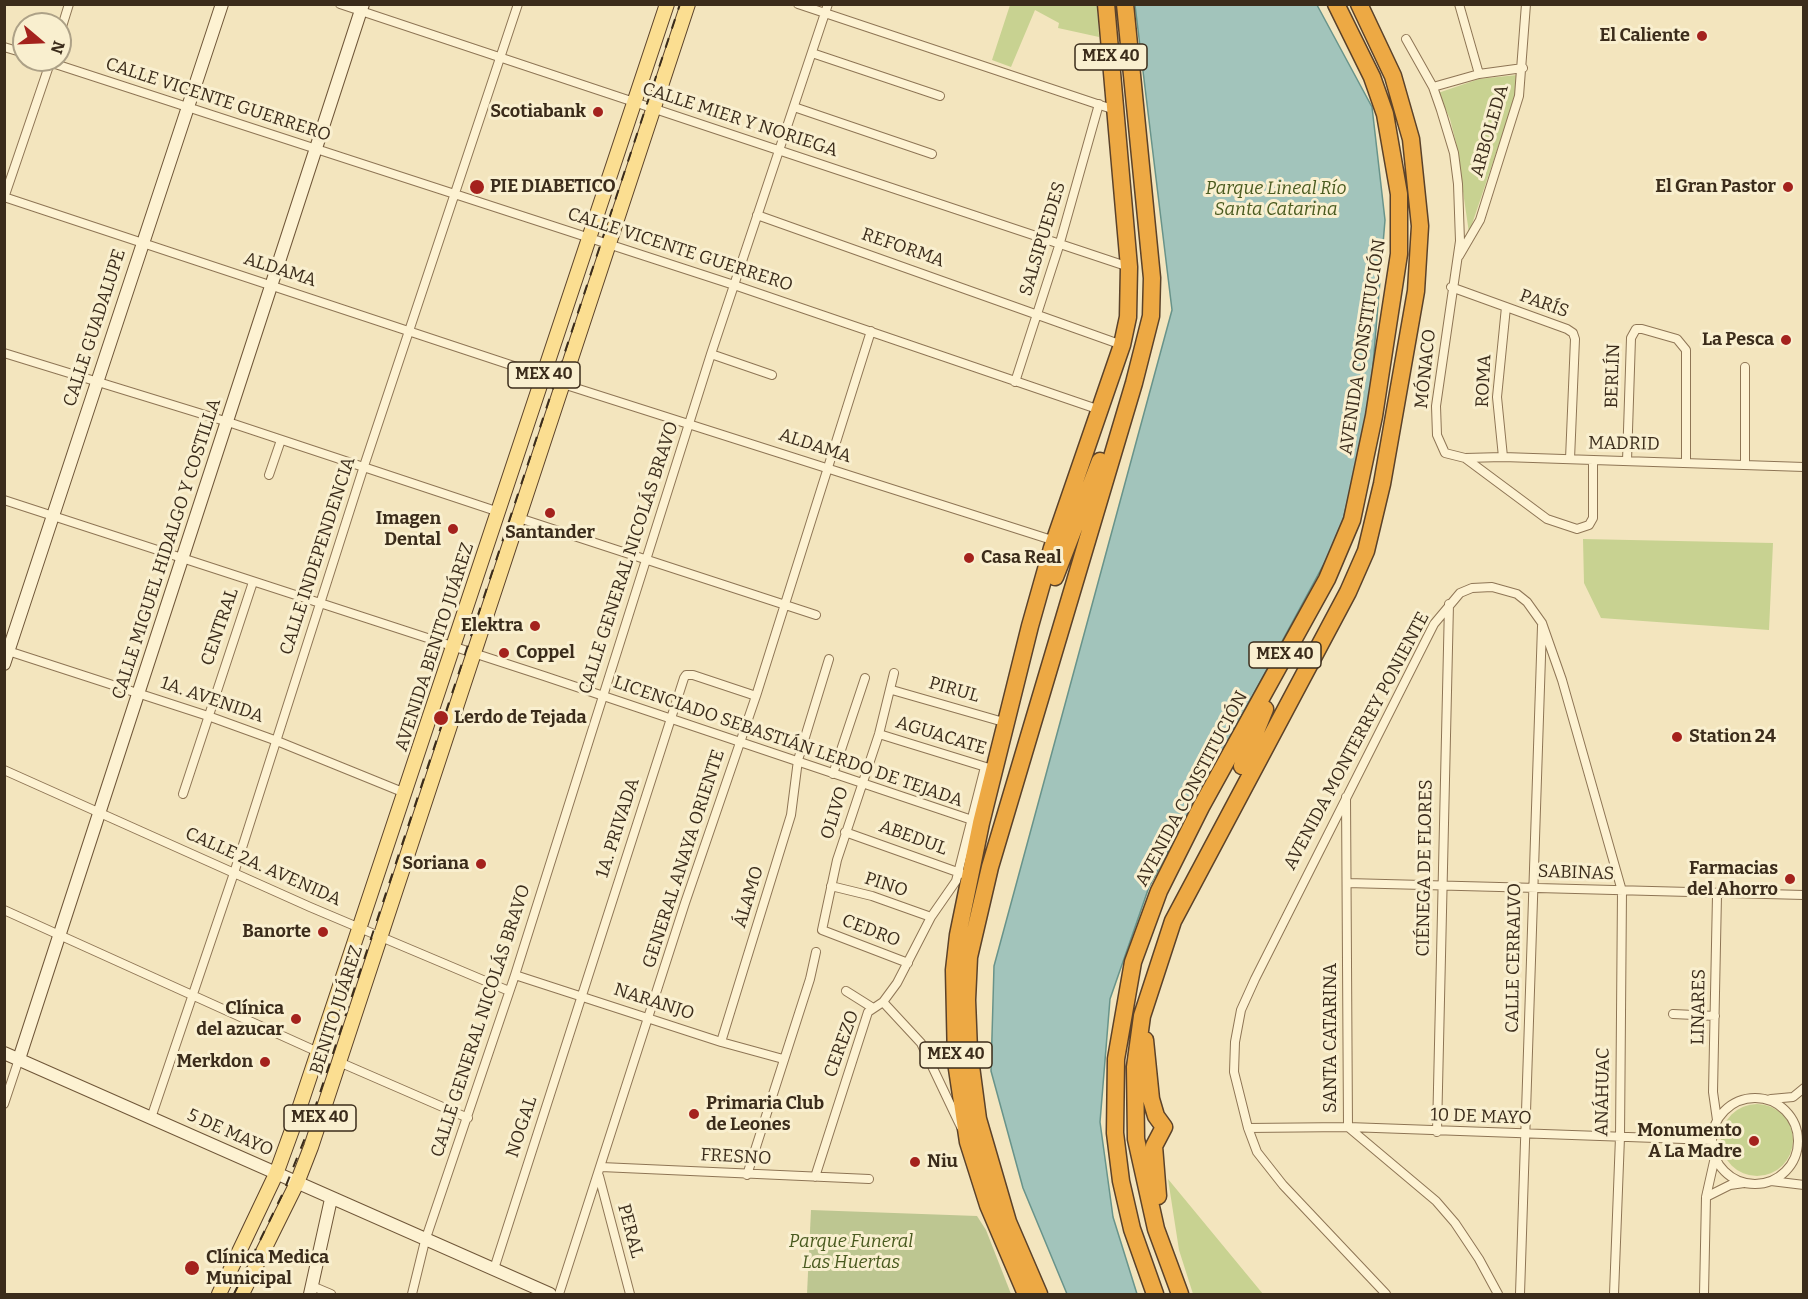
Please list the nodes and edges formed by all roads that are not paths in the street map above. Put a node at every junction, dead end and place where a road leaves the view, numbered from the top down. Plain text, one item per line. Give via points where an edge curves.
1 (222, 4) edge
2 (340, 4) edge
3 (518, 4) edge
4 (667, 4) edge
5 (688, 4) edge
6 (798, 4) edge
7 (1106, 4) edge
8 (1125, 4) edge
9 (1336, 4) edge
10 (1359, 4) edge
11 (1458, 4) edge
12 (1526, 4) edge
13 (362, 8) edge
14 (827, 9) edge
15 (1406, 39) dead end
16 (812, 53) junction
17 (499, 58) junction
18 (1523, 68) junction
19 (72, 69) edge
20 (45, 72) edge
21 (1479, 74) junction
22 (1433, 87) junction
23 (940, 96) dead end
24 (634, 102) junction
25 (186, 106) junction
26 (794, 107) junction
27 (1107, 107) junction
28 (653, 108) junction
29 (316, 149) junction
30 (780, 150) junction
31 (932, 154) dead end
32 (455, 193) junction
33 (5, 197) edge
34 (757, 215) junction
35 (589, 238) junction
36 (142, 244) junction
37 (609, 245) junction
38 (1059, 246) junction
39 (1458, 259) junction
40 (1129, 267) junction
41 (272, 284) junction
42 (734, 285) junction
43 (1451, 287) junction
44 (1506, 307) junction
45 (1038, 313) junction
46 (410, 330) junction
47 (871, 331) junction
48 (1122, 345) junction
49 (4, 353) edge
50 (711, 354) junction
51 (1745, 367) dead end
52 (772, 375) dead end
53 (544, 376) junction
54 (1016, 382) junction
55 (97, 383) junction
56 (1134, 383) junction
57 (563, 384) junction
58 (1100, 411) junction
59 (228, 422) junction
60 (689, 423) junction
61 (281, 440) junction
62 (1444, 453) joint
63 (1503, 457) junction
64 (1466, 458) junction
65 (1570, 459) junction
66 (1593, 460) junction
67 (1627, 461) junction
68 (1686, 462) junction
69 (1745, 465) junction
70 (364, 466) junction
71 (1803, 467) edge
72 (827, 468) junction
73 (269, 475) dead end
74 (4, 500) edge
75 (499, 512) junction
76 (52, 515) junction
77 (519, 518) junction
78 (1055, 541) junction
79 (183, 558) junction
80 (647, 559) junction
81 (253, 582) junction
82 (319, 603) junction
83 (1449, 604) junction
84 (784, 605) junction
85 (816, 615) dead end
86 (1542, 623) junction
87 (453, 648) junction
88 (7, 651) edge
89 (474, 654) junction
90 (829, 659) dead end
91 (1556, 662) junction
92 (4, 664) edge
93 (1539, 666) junction
94 (1278, 669) junction
95 (894, 673) dead end
96 (864, 678) dead end
97 (892, 690) junction
98 (139, 692) junction
99 (756, 696) junction
100 (602, 697) junction
101 (1011, 702) junction
102 (208, 716) junction
103 (671, 719) junction
104 (1007, 723) junction
105 (879, 734) junction
106 (278, 741) junction
107 (740, 742) junction
108 (798, 760) junction
109 (990, 768) junction
110 (4, 770) edge
111 (833, 774) junction
112 (861, 783) junction
113 (405, 793) junction
114 (183, 794) dead end
115 (1346, 794) junction
116 (100, 812) junction
117 (976, 822) junction
118 (1220, 828) junction
119 (845, 832) junction
120 (234, 873) junction
121 (964, 874) junction
122 (1347, 883) junction
123 (831, 886) junction
124 (1441, 886) junction
125 (1532, 888) junction
126 (1622, 891) junction
127 (1717, 894) junction
128 (1803, 896) edge
129 (4, 910) edge
130 (931, 917) junction
131 (359, 927) junction
132 (822, 930) joint
133 (60, 934) junction
134 (381, 935) junction
135 (816, 952) dead end
136 (908, 963) junction
137 (515, 975) junction
138 (509, 991) junction
139 (846, 991) dead end
140 (581, 996) junction
141 (192, 997) junction
142 (883, 1002) junction
143 (873, 1008) junction
144 (1673, 1014) dead end
145 (1142, 1016) junction
146 (1715, 1016) junction
147 (650, 1018) junction
148 (721, 1042) junction
149 (318, 1052) junction
150 (4, 1053) edge
151 (19, 1059) junction
152 (783, 1059) junction
153 (339, 1062) junction
154 (1803, 1088) edge
155 (1768, 1100) junction
156 (4, 1104) edge
157 (151, 1118) junction
158 (468, 1118) junction
159 (1718, 1120) junction
160 (1348, 1127) junction
161 (1248, 1128) junction
162 (1437, 1132) junction
163 (1527, 1135) junction
164 (1620, 1137) junction
165 (1712, 1140) junction
166 (968, 1142) junction
167 (1715, 1157) junction
168 (600, 1172) junction
169 (276, 1174) junction
170 (747, 1175) junction
171 (816, 1177) junction
172 (869, 1179) dead end
173 (1771, 1181) junction
174 (297, 1183) junction
175 (1744, 1183) junction
176 (1803, 1185) edge
177 (1707, 1197) junction
178 (331, 1199) junction
179 (425, 1240) junction
180 (1163, 1251) junction
181 (494, 1269) junction
182 (230, 1272) junction
183 (249, 1281) junction
184 (311, 1290) edge
185 (219, 1294) edge
186 (242, 1294) edge
187 (331, 1294) edge
188 (412, 1294) edge
189 (550, 1294) edge
190 (560, 1294) edge
191 (630, 1294) edge
192 (1026, 1294) edge
193 (1039, 1294) edge
194 (1155, 1294) edge
195 (1180, 1294) edge
196 (1386, 1294) edge
197 (1498, 1294) edge
198 (1520, 1294) edge
199 (1614, 1294) edge
200 (1704, 1294) edge

1 - 25 street, CALLE GUADALUPE
2 - 13 street, CALLE MIER Y NORIEGA
3 - 17 street, CALLE INDEPENDENCIA
4 - 24 main road, AVENIDA BENITO JUÁREZ / MEX 40
5 - 28 main road, MEX 40
6 - 14 street
7 - 27 highway, MEX 40
8 - 56 highway, MEX 40 via 1152,278 1151,316
9 - 94 highway, AVENIDA CONSTITUCIÓN / MEX 40 via 1385,114 1399,194 1399,254 1374,416 1352,520 1327,579
10 - 118 highway, MEX 40 via 1393,76 1411,139 1420,226 1414,303 1380,496 1366,551 1348,592
11 - 21 street
12 - 18 street, ARBOLEDA
13 - 17 street, CALLE MIER Y NORIEGA
13 - 29 street, CALLE MIGUEL HIDALGO Y COSTILLA
14 - 16 street, CALLE GENERAL NICOLÁS BRAVO
14 - 27 street
15 - 22 street
16 - 23 street
16 - 26 street, CALLE GENERAL NICOLÁS BRAVO
17 - 24 street, CALLE MIER Y NORIEGA
17 - 32 street, CALLE INDEPENDENCIA
18 - 21 street
18 - 39 street, ARBOLEDA via 1519,96 1483,211
19 - 25 street, CALLE VICENTE GUERRERO
20 - 33 street
21 - 22 street
22 - 39 street via 1456,169
24 - 28 street, CALLE MIER Y NORIEGA
24 - 35 main road, AVENIDA BENITO JUÁREZ / MEX 40
25 - 29 street, CALLE VICENTE GUERRERO
25 - 36 street, CALLE GUADALUPE
26 - 30 street, CALLE GENERAL NICOLÁS BRAVO
26 - 31 street
27 - 38 street, SALSIPUEDES
27 - 40 highway, MEX 40
28 - 30 street, CALLE MIER Y NORIEGA
28 - 37 main road, MEX 40
29 - 32 street, CALLE VICENTE GUERRERO
29 - 41 street, CALLE MIGUEL HIDALGO Y COSTILLA
30 - 34 street, CALLE GENERAL NICOLÁS BRAVO
30 - 38 street, CALLE MIER Y NORIEGA
32 - 35 street, CALLE VICENTE GUERRERO
32 - 46 street, CALLE INDEPENDENCIA
33 - 36 street, ALDAMA
34 - 42 street, CALLE GENERAL NICOLÁS BRAVO
34 - 45 street, REFORMA
35 - 37 street, CALLE VICENTE GUERRERO
35 - 53 main road, AVENIDA BENITO JUÁREZ / MEX 40
36 - 41 street, ALDAMA
36 - 55 street, CALLE GUADALUPE
37 - 42 street, CALLE VICENTE GUERRERO
37 - 57 main road, MEX 40
38 - 40 street, CALLE MIER Y NORIEGA
38 - 45 street, SALSIPUEDES
39 - 43 street, MÓNACO
40 - 48 highway, MEX 40 via 1130,302
41 - 46 street, ALDAMA
41 - 59 street, CALLE MIGUEL HIDALGO Y COSTILLA
42 - 47 street, CALLE VICENTE GUERRERO
42 - 50 street, CALLE GENERAL NICOLÁS BRAVO
43 - 44 street, PARÍS
43 - 62 street, MÓNACO via 1436,406 1437,435
44 - 63 street, ROMA via 1497,397
44 - 65 street, PARÍS via 1573,333
45 - 48 street, REFORMA
45 - 54 street, SALSIPUEDES
46 - 53 street, ALDAMA
46 - 70 street, CALLE INDEPENDENCIA
47 - 54 street, CALLE VICENTE GUERRERO
47 - 72 street, GENERAL ANAYA ORIENTE
48 - 58 highway, MEX 40
49 - 55 street
50 - 52 street
50 - 60 street, CALLE GENERAL NICOLÁS BRAVO
51 - 69 street
53 - 75 main road, AVENIDA BENITO JUÁREZ / MEX 40
54 - 58 street, CALLE VICENTE GUERRERO
55 - 59 street
55 - 76 street, CALLE GUADALUPE
56 - 101 highway via 1069,537
56 - 193 highway, MEX 40 via 1031,722 969,957 969,1051 978,1119 1008,1222
57 - 60 street, ALDAMA
57 - 77 main road, MEX 40
58 - 78 highway, MEX 40
59 - 61 street
59 - 79 street, CALLE MIGUEL HIDALGO Y COSTILLA
60 - 72 street, ALDAMA
60 - 80 street, CALLE GENERAL NICOLÁS BRAVO
61 - 70 street
61 - 73 street
62 - 64 street, MADRID
63 - 64 street, MADRID
63 - 65 street, MADRID
64 - 66 street via 1547,519 1577,529 1589,525 1593,518
65 - 66 street, MADRID
66 - 67 street, MADRID
67 - 68 street, MADRID
67 - 68 street, BERLÍN via 1630,338 1636,329 1642,329 1683,343 1686,350
68 - 69 street, MADRID
69 - 71 street, MADRID
70 - 75 street
70 - 82 street, CALLE INDEPENDENCIA
72 - 78 street, ALDAMA
72 - 84 street, GENERAL ANAYA ORIENTE
74 - 76 street, LICENCIADO SEBASTIÁN LERDO DE TEJADA
75 - 87 main road, AVENIDA BENITO JUÁREZ / MEX 40
76 - 79 street, LICENCIADO SEBASTIÁN LERDO DE TEJADA
76 - 88 street, CALLE GUADALUPE
77 - 80 street
77 - 89 main road, MEX 40
78 - 101 highway, MEX 40
79 - 81 street, LICENCIADO SEBASTIÁN LERDO DE TEJADA
79 - 98 street, CALLE MIGUEL HIDALGO Y COSTILLA
80 - 84 street
80 - 100 street, CALLE GENERAL NICOLÁS BRAVO
81 - 82 street, LICENCIADO SEBASTIÁN LERDO DE TEJADA
81 - 102 street, CENTRAL
82 - 87 street, LICENCIADO SEBASTIÁN LERDO DE TEJADA
82 - 106 street, CALLE INDEPENDENCIA
83 - 86 street, AVENIDA MONTERREY PONIENTE via 1472,588 1505,589 1527,602
83 - 115 street, AVENIDA MONTERREY PONIENTE via 1400,686
83 - 124 street, CIÉNEGA DE FLORES
84 - 85 street
84 - 99 street, GENERAL ANAYA ORIENTE
86 - 91 street, AVENIDA MONTERREY PONIENTE
86 - 93 street, CALLE CERRALVO
87 - 89 street, LICENCIADO SEBASTIÁN LERDO DE TEJADA
87 - 113 main road, AVENIDA BENITO JUÁREZ / MEX 40
88 - 92 street, CALLE GUADALUPE
88 - 98 street, 1A. AVENIDA
89 - 100 street, LICENCIADO SEBASTIÁN LERDO DE TEJADA
89 - 134 main road, MEX 40
90 - 108 street, ÁLAMO
91 - 93 street via 1547,659
91 - 126 street, AVENIDA MONTERREY PONIENTE
93 - 125 street, CALLE CERRALVO
94 - 118 highway via 1254,740 1223,810
94 - 194 highway, AVENIDA CONSTITUCIÓN / MEX 40 via 1159,891 1133,962 1122,1010 1114,1084 1117,1157 1131,1229
95 - 97 street, OLIVO
96 - 111 street
97 - 104 street, PIRUL
97 - 105 street, OLIVO
98 - 102 street, 1A. AVENIDA
98 - 116 street, CALLE MIGUEL HIDALGO Y COSTILLA
99 - 103 street, 1A. PRIVADA via 689,674 684,678
99 - 107 street, GENERAL ANAYA ORIENTE
100 - 103 street, LICENCIADO SEBASTIÁN LERDO DE TEJADA
100 - 137 street, CALLE GENERAL NICOLÁS BRAVO
101 - 104 highway, MEX 40
102 - 106 street, 1A. AVENIDA
102 - 114 street, CENTRAL
103 - 107 street, LICENCIADO SEBASTIÁN LERDO DE TEJADA
103 - 140 street, 1A. PRIVADA
104 - 109 highway, MEX 40
105 - 109 street, AGUACATE
105 - 112 street, OLIVO
106 - 113 street, 1A. AVENIDA
106 - 120 street, CALLE INDEPENDENCIA
107 - 108 street, LICENCIADO SEBASTIÁN LERDO DE TEJADA
107 - 147 street, GENERAL ANAYA ORIENTE
108 - 111 street, LICENCIADO SEBASTIÁN LERDO DE TEJADA
108 - 148 street, ÁLAMO via 791,815
109 - 117 highway, MEX 40
110 - 116 street, CALLE 2A. AVENIDA
111 - 112 street, LICENCIADO SEBASTIÁN LERDO DE TEJADA
112 - 117 street, LICENCIADO SEBASTIÁN LERDO DE TEJADA
112 - 119 street, OLIVO
113 - 131 main road, AVENIDA BENITO JUÁREZ / MEX 40
115 - 122 street, SANTA CATARINA
115 - 161 street, AVENIDA MONTERREY PONIENTE via 1241,1010 1234,1042 1234,1071
116 - 120 street, CALLE 2A. AVENIDA
116 - 133 street, CALLE MIGUEL HIDALGO Y COSTILLA
117 - 121 highway, MEX 40
118 - 145 highway, MEX 40 via 1173,921
119 - 121 street, ABEDUL
119 - 123 street, OLIVO
120 - 131 street, CALLE 2A. AVENIDA
120 - 141 street, CALLE INDEPENDENCIA
121 - 130 street, CEREZO
121 - 166 highway, MEX 40 via 953,988 956,1062
122 - 124 street, SABINAS
122 - 160 street, SANTA CATARINA
123 - 130 street, PINO
123 - 132 street, OLIVO
124 - 125 street, SABINAS
124 - 162 street, CIÉNEGA DE FLORES
125 - 126 street, SABINAS
125 - 163 street, CALLE CERRALVO
126 - 127 street, SABINAS
126 - 164 street, ANÁHUAC
127 - 128 street, SABINAS
127 - 146 street, LINARES
129 - 133 street
130 - 136 street, CEREZO
131 - 134 street, CALLE 2A. AVENIDA
131 - 149 main road, AVENIDA BENITO JUÁREZ / MEX 40
132 - 136 street, CEDRO
133 - 141 street
133 - 151 street, CALLE MIGUEL HIDALGO Y COSTILLA
134 - 138 street, CALLE 2A. AVENIDA
134 - 153 main road, BENITO JUÁREZ / MEX 40
135 - 152 street
136 - 142 street, CEREZO
137 - 138 street, CALLE GENERAL NICOLÁS BRAVO
137 - 140 street, NARANJO
138 - 158 street, CALLE GENERAL NICOLÁS BRAVO
139 - 143 street
140 - 147 street, NARANJO
140 - 181 street, NOGAL
141 - 149 street
141 - 157 street, CALLE INDEPENDENCIA
142 - 143 street, CEREZO
142 - 166 street via 921,1043
143 - 171 street, CEREZO via 864,1019
144 - 146 street
145 - 180 highway, MEX 40 via 1135,1067 1136,1139
145 - 180 highway via 1151,1099 1164,1127 1154,1146 1153,1158 1162,1213
146 - 159 street, LINARES via 1713,1092
147 - 148 street, NARANJO
147 - 168 street, GENERAL ANAYA ORIENTE
148 - 152 street, NARANJO
149 - 169 main road, AVENIDA BENITO JUÁREZ / MEX 40
150 - 151 street, 5 DE MAYO
151 - 156 street, CALLE MIGUEL HIDALGO Y COSTILLA
151 - 157 street, 5 DE MAYO
152 - 170 street
153 - 158 street
153 - 174 main road, BENITO JUÁREZ / MEX 40
154 - 155 street via 1792,1097
155 - 159 street via 1739,1101
155 - 173 street via 1789,1114 1798,1139 1791,1164
157 - 169 street, 5 DE MAYO
158 - 179 street, CALLE GENERAL NICOLÁS BRAVO
159 - 165 street
160 - 161 street, 10 DE MAYO
160 - 162 street, 10 DE MAYO
160 - 197 street, SANTA CATARINA via 1436,1201 1479,1258
161 - 196 street, AVENIDA MONTERREY PONIENTE via 1257,1152 1283,1185
162 - 163 street, 10 DE MAYO
163 - 164 street, 10 DE MAYO
163 - 198 street, CALLE CERRALVO
164 - 165 street, 10 DE MAYO
164 - 199 street, ANÁHUAC
165 - 167 street
166 - 192 highway, MEX 40 via 988,1205
167 - 175 street via 1732,1178
167 - 177 street
168 - 170 street, FRESNO
168 - 190 street, GENERAL ANAYA ORIENTE
168 - 191 street, PERAL
169 - 174 street, 5 DE MAYO
169 - 182 main road, AVENIDA BENITO JUÁREZ / MEX 40
170 - 171 street, FRESNO
171 - 172 street, FRESNO
173 - 175 street
173 - 176 street
174 - 178 street, 5 DE MAYO
174 - 183 main road, BENITO JUÁREZ / MEX 40
175 - 177 street via 1730,1185
177 - 200 street
178 - 179 street, 5 DE MAYO
178 - 184 street
179 - 181 street, 5 DE MAYO
179 - 188 street, CALLE GENERAL NICOLÁS BRAVO
180 - 195 highway, MEX 40
181 - 189 street, 5 DE MAYO
182 - 183 main road
182 - 185 main road, AVENIDA BENITO JUÁREZ / MEX 40
183 - 186 main road, BENITO JUÁREZ / MEX 40
184 - 187 street

